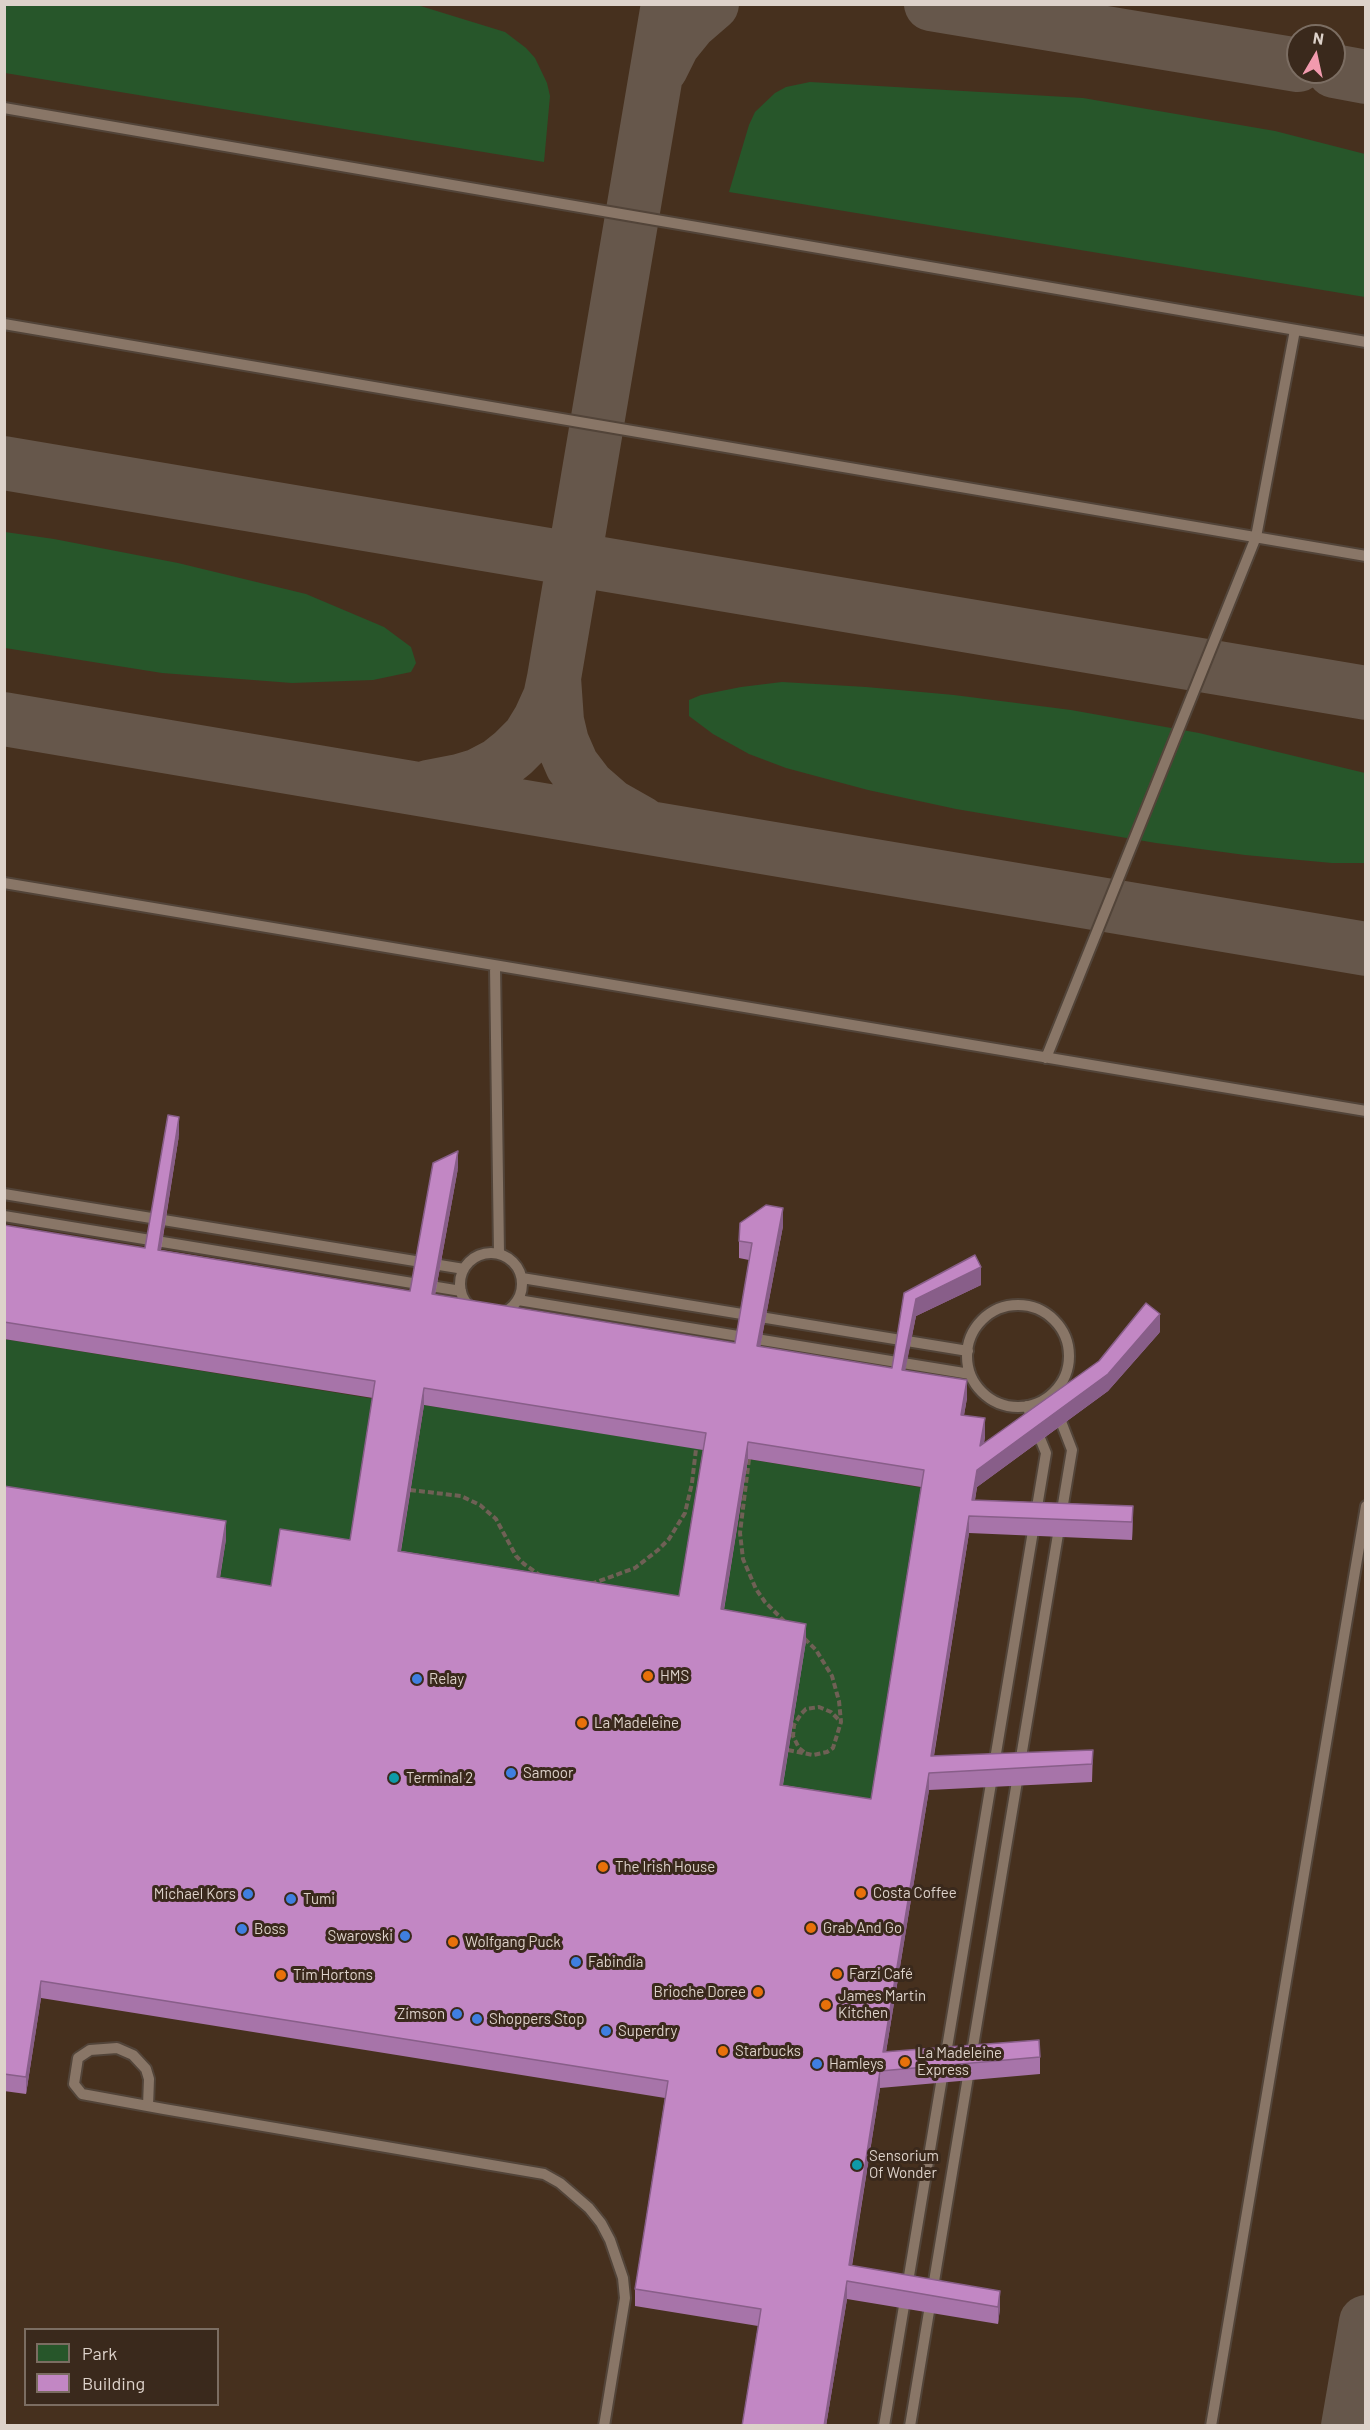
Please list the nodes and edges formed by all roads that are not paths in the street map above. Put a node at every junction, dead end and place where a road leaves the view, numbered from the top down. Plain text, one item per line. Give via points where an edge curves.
1 (4, 108) edge
2 (4, 324) edge
3 (1295, 330) junction
4 (1365, 342) edge
5 (1256, 537) junction
6 (1365, 556) edge
7 (4, 884) edge
8 (495, 966) junction
9 (1046, 1058) junction
10 (1365, 1112) edge
11 (4, 1194) edge
12 (4, 1216) edge
13 (499, 1254) junction
14 (464, 1269) junction
15 (522, 1278) junction
16 (461, 1291) junction
17 (518, 1300) junction
18 (968, 1351) junction
19 (970, 1374) junction
20 (1051, 1397) junction
21 (1027, 1406) junction
22 (1365, 1506) edge
23 (148, 2106) junction
24 (604, 2426) edge
25 (884, 2426) edge
26 (910, 2426) edge
27 (1211, 2426) edge

1 - 3 lane
2 - 5 lane
3 - 4 lane
3 - 5 lane
5 - 6 lane
5 - 9 lane
7 - 8 lane
8 - 9 lane
8 - 13 lane
9 - 10 lane
11 - 14 lane
12 - 16 lane
13 - 14 lane via 475,1258
13 - 15 lane via 513,1262
14 - 16 lane
15 - 17 lane
15 - 18 lane
16 - 17 lane via 467,1304 485,1315 506,1312
17 - 19 lane
18 - 19 lane
18 - 20 lane via 972,1333 990,1314 1014,1306 1038,1310 1057,1323 1068,1343 1064,1378
19 - 21 lane via 991,1400
20 - 21 lane
20 - 26 lane via 1072,1450
21 - 25 lane via 1046,1453
22 - 27 lane
23 - 23 lane via 82,2094 74,2084 78,2058 90,2050 117,2048 133,2055 146,2069 149,2079
23 - 24 lane via 544,2174 560,2183 601,2223 623,2278 625,2298

